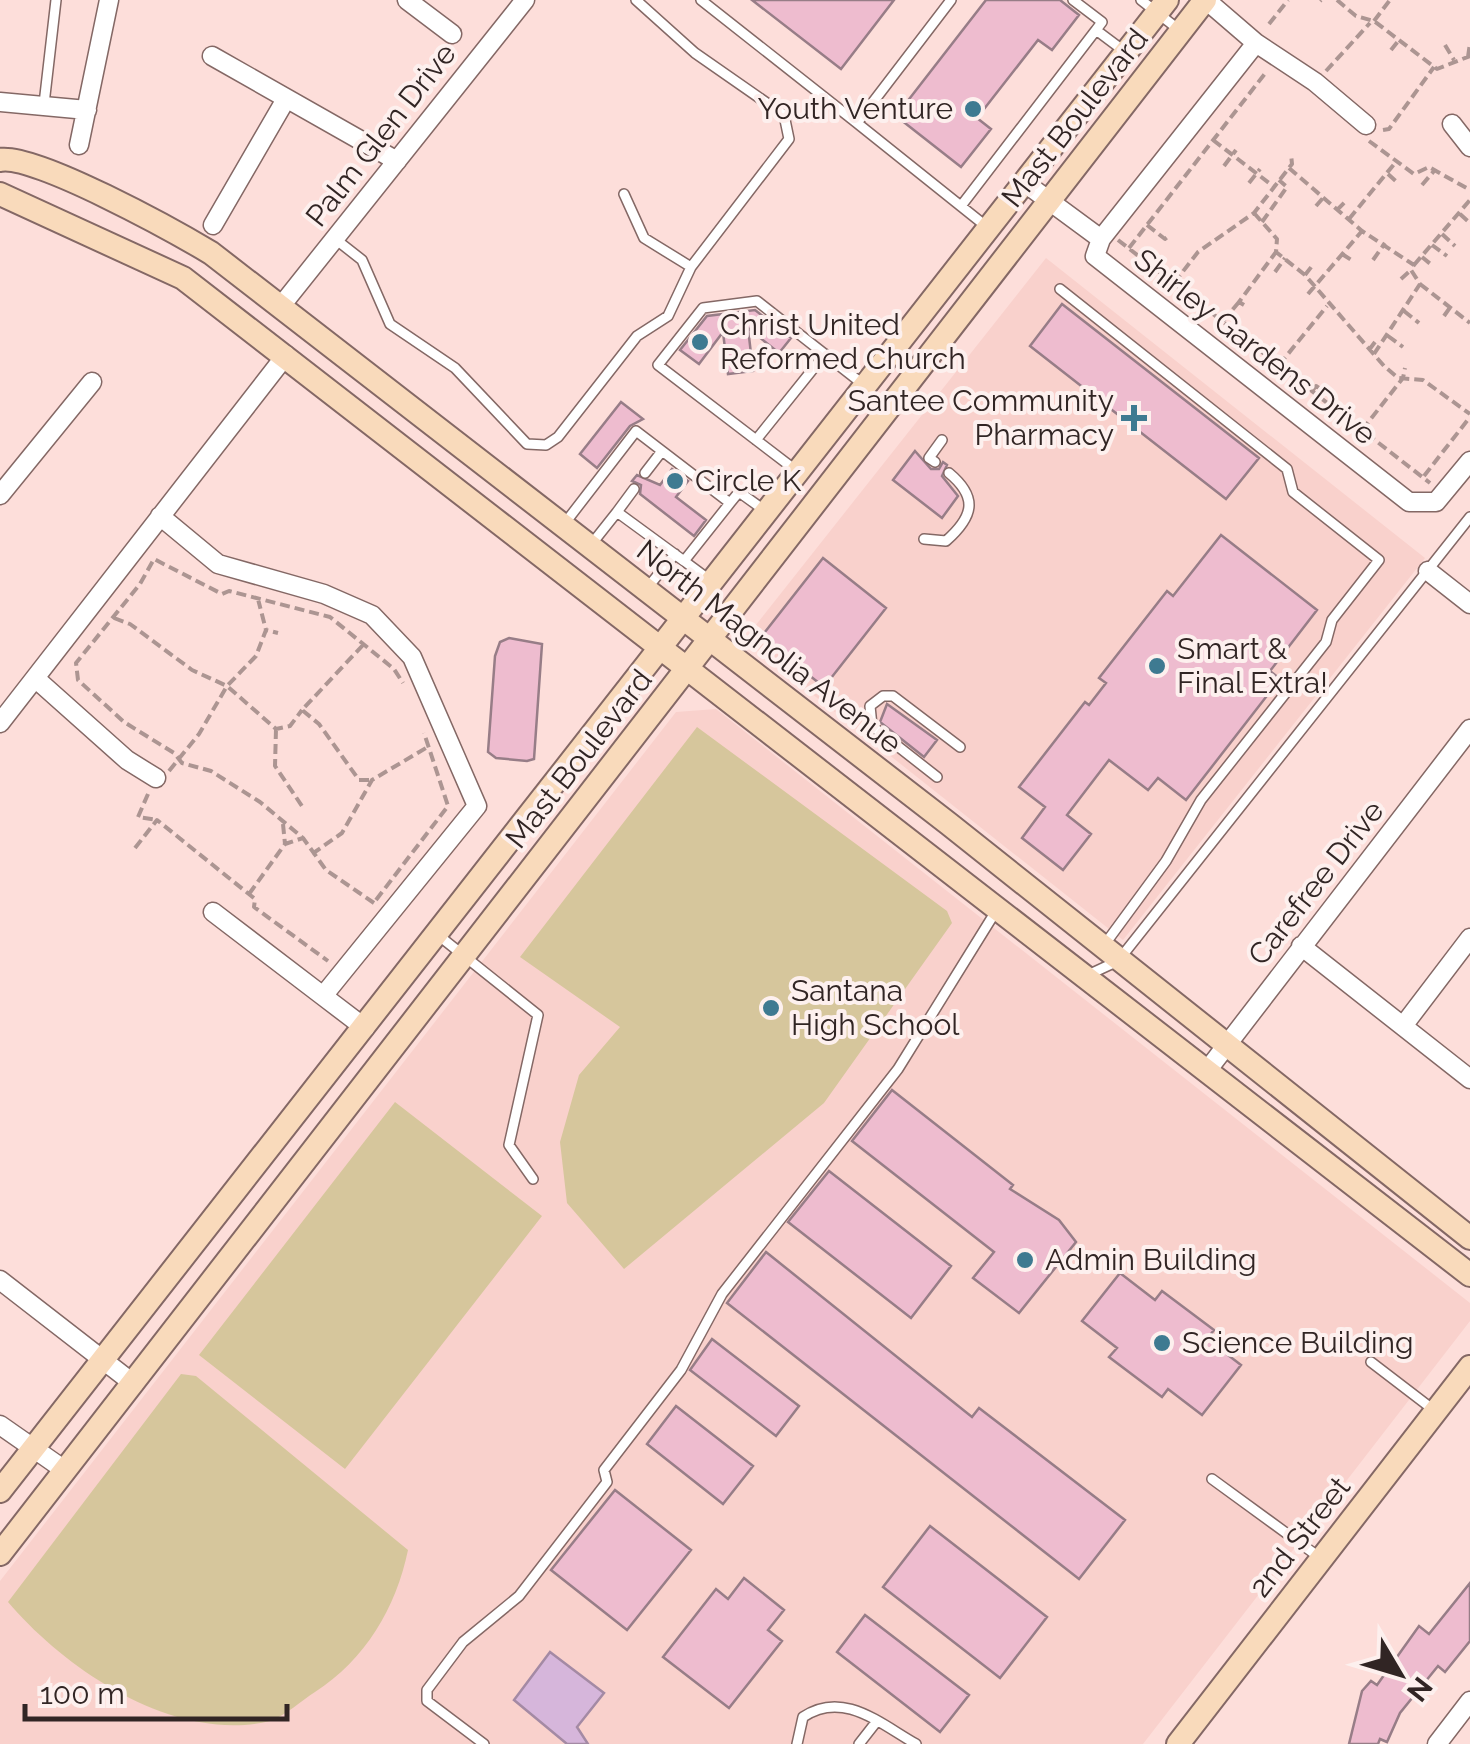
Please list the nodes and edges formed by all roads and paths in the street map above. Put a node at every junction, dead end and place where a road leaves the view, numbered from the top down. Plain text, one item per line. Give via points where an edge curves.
1 (56, 0) edge
2 (109, 0) edge
3 (407, 0) edge
4 (525, 0) edge
5 (636, 0) edge
6 (701, 0) edge
7 (951, 0) edge
8 (1073, 0) edge
9 (1205, 0) edge
10 (1288, 0) edge
11 (1337, 0) edge
12 (1390, 0) edge
13 (1155, 4) edge
14 (1372, 22) junction
15 (1269, 24) dead end
16 (1096, 30) junction
17 (1181, 30) junction
18 (1400, 30) dead end
19 (452, 34) dead end
20 (1397, 38) junction
21 (1256, 43) junction
22 (1470, 43) edge
23 (1445, 45) dead end
24 (1391, 50) dead end
25 (1126, 53) junction
26 (212, 56) dead end
27 (1469, 56) edge
28 (1278, 58) junction
29 (1454, 60) junction
30 (1434, 66) junction
31 (1262, 78) junction
32 (1314, 82) junction
33 (1269, 84) dead end
34 (286, 99) junction
35 (1245, 100) junction
36 (0, 102) edge
37 (44, 104) junction
38 (1252, 105) dead end
39 (87, 110) junction
40 (1237, 110) junction
41 (1244, 115) dead end
42 (856, 123) junction
43 (1452, 124) dead end
44 (1366, 126) dead end
45 (1214, 140) junction
46 (79, 144) dead end
47 (1470, 147) edge
48 (1235, 153) junction
49 (1291, 154) dead end
50 (0, 160) edge
51 (396, 160) junction
52 (1396, 163) junction
53 (1224, 166) dead end
54 (1289, 168) junction
55 (1258, 171) junction
56 (1434, 171) junction
57 (1388, 174) junction
58 (1186, 175) junction
59 (1279, 180) junction
60 (1194, 181) dead end
61 (1249, 182) dead end
62 (1025, 183) junction
63 (1398, 183) dead end
64 (1422, 186) dead end
65 (1274, 187) junction
66 (1470, 190) edge
67 (0, 194) edge
68 (624, 194) dead end
69 (1323, 198) junction
70 (1048, 200) junction
71 (1470, 200) edge
72 (1345, 202) dead end
73 (960, 206) junction
74 (1161, 206) junction
75 (1316, 206) dead end
76 (1337, 210) junction
77 (1168, 213) dead end
78 (1254, 213) junction
79 (1460, 214) junction
80 (1349, 220) junction
81 (1262, 222) junction
82 (1470, 223) edge
83 (213, 225) dead end
84 (1146, 225) junction
85 (990, 228) junction
86 (1362, 231) junction
87 (1442, 234) junction
88 (1170, 236) dead end
89 (334, 238) junction
90 (1108, 238) junction
91 (1385, 243) junction
92 (1432, 245) junction
93 (1404, 246) dead end
94 (1455, 246) dead end
95 (1128, 248) junction
96 (1276, 252) junction
97 (1400, 253) junction
98 (1342, 254) junction
99 (1422, 256) junction
100 (1447, 256) dead end
101 (1284, 258) junction
102 (1373, 260) dead end
103 (1353, 261) dead end
104 (162, 266) junction
105 (1312, 266) dead end
106 (1433, 266) dead end
107 (691, 268) junction
108 (1412, 268) junction
109 (1275, 272) dead end
110 (1260, 274) junction
111 (1305, 275) junction
112 (1266, 278) dead end
113 (1401, 279) dead end
114 (1174, 283) junction
115 (1420, 284) junction
116 (1314, 288) junction
117 (1060, 289) dead end
118 (1308, 294) dead end
119 (281, 306) junction
120 (1327, 306) junction
121 (1451, 306) junction
122 (1404, 311) junction
123 (1444, 316) dead end
124 (1222, 321) junction
125 (1419, 323) dead end
126 (1470, 323) edge
127 (1388, 336) junction
128 (1378, 338) dead end
129 (1295, 346) junction
130 (1403, 347) dead end
131 (1302, 352) dead end
132 (1372, 352) junction
133 (825, 354) junction
134 (286, 355) junction
135 (1278, 364) junction
136 (1406, 368) dead end
137 (1402, 380) junction
138 (92, 382) dead end
139 (866, 386) junction
140 (1407, 388) dead end
141 (1322, 390) dead end
142 (1312, 391) junction
143 (1348, 409) dead end
144 (1344, 415) junction
145 (1470, 415) edge
146 (1362, 430) junction
147 (756, 440) junction
148 (942, 440) dead end
149 (662, 451) junction
150 (1470, 461) edge
151 (935, 462) dead end
152 (645, 473) dead end
153 (799, 473) junction
154 (949, 473) dead end
155 (1423, 477) junction
156 (634, 489) dead end
157 (1438, 489) dead end
158 (0, 495) edge
159 (730, 503) junction
160 (616, 512) junction
161 (768, 512) junction
162 (160, 516) junction
163 (1470, 517) edge
164 (563, 525) junction
165 (924, 539) dead end
166 (590, 546) junction
167 (680, 558) junction
168 (1428, 571) junction
169 (713, 582) junction
170 (646, 590) junction
171 (258, 598) junction
172 (1470, 604) edge
173 (114, 618) junction
174 (684, 620) junction
175 (266, 630) junction
176 (278, 633) dead end
177 (710, 641) junction
178 (362, 645) junction
179 (661, 649) junction
180 (688, 670) junction
181 (35, 678) junction
182 (227, 686) junction
183 (410, 694) dead end
184 (302, 710) junction
185 (422, 720) dead end
186 (0, 723) edge
187 (276, 728) junction
188 (1470, 729) edge
189 (960, 747) dead end
190 (427, 748) junction
191 (177, 758) junction
192 (937, 777) dead end
193 (156, 778) dead end
194 (372, 780) junction
195 (304, 808) dead end
196 (282, 821) junction
197 (303, 838) junction
198 (285, 844) junction
199 (136, 848) dead end
200 (312, 854) junction
201 (249, 894) junction
202 (997, 910) junction
203 (213, 912) dead end
204 (438, 935) junction
205 (1470, 938) edge
206 (1301, 946) junction
207 (462, 954) junction
208 (1110, 954) junction
209 (329, 962) dead end
210 (1082, 976) junction
211 (323, 996) junction
212 (1402, 1026) junction
213 (366, 1028) junction
214 (1226, 1046) junction
215 (1206, 1072) junction
216 (1470, 1079) edge
217 (532, 1179) dead end
218 (1470, 1238) edge
219 (1470, 1275) edge
220 (0, 1280) edge
221 (104, 1362) junction
222 (1371, 1362) dead end
223 (1470, 1367) edge
224 (134, 1384) junction
225 (1436, 1412) junction
226 (0, 1425) edge
227 (32, 1450) junction
228 (66, 1471) junction
229 (1212, 1479) dead end
230 (0, 1490) edge
231 (0, 1554) edge
232 (1321, 1559) junction
233 (1470, 1701) edge
234 (877, 1722) junction
235 (484, 1744) edge
236 (797, 1744) edge
237 (859, 1744) edge
238 (916, 1744) edge
239 (1178, 1744) edge
240 (1437, 1744) edge

1 - 37 lane
2 - 39 street
3 - 19 street
4 - 51 street, Palm Glen Drive
5 - 107 lane via 788,122 784,148
6 - 42 lane
7 - 42 lane
8 - 16 lane via 1102,22
9 - 17 main road, Mast Boulevard
9 - 21 street
10 - 15 path
11 - 14 path
12 - 14 path
13 - 17 lane
13 - 25 main road, Mast Boulevard
14 - 20 path
14 - 32 path
16 - 25 lane
16 - 73 lane
17 - 70 main road, Mast Boulevard
18 - 20 path
20 - 24 path
20 - 30 path
21 - 28 street
21 - 90 street
22 - 27 path
23 - 29 path
25 - 62 main road, Mast Boulevard
26 - 34 street
27 - 29 path
28 - 31 path
28 - 32 street
29 - 30 path
30 - 52 path via 1389,129 1378,127 1367,140
31 - 33 path
31 - 35 path
32 - 44 street
34 - 51 street
34 - 83 street
35 - 38 path
35 - 40 path
36 - 37 street
37 - 39 street
39 - 46 street
40 - 41 path
40 - 45 path
42 - 73 lane
43 - 47 street
45 - 48 path
45 - 58 path
48 - 53 path
48 - 55 path
49 - 54 path
50 - 119 main road, North Magnolia Avenue via 12,158 170,228
51 - 89 street, Palm Glen Drive
52 - 56 path via 1412,177 1428,167
52 - 57 path
54 - 59 path
54 - 69 path
55 - 61 path
55 - 65 path
56 - 64 path
56 - 66 path
57 - 63 path
57 - 80 path
58 - 60 path
58 - 74 path
59 - 65 path
59 - 81 path via 1287,187
62 - 70 street, Shirley Gardens Drive
62 - 85 main road, Mast Boulevard
65 - 78 path
67 - 104 main road
68 - 107 lane via 644,238
69 - 75 path
69 - 76 path
70 - 90 street, Shirley Gardens Drive
70 - 177 main road, Mast Boulevard
71 - 79 path
72 - 76 path
73 - 85 lane
74 - 77 path
74 - 84 path
76 - 80 path
78 - 81 path
78 - 114 path via 1198,252
79 - 82 path
79 - 87 path
80 - 86 path
81 - 96 path via 1277,239
84 - 88 path via 1164,239
84 - 95 path
85 - 139 main road, Mast Boulevard
86 - 91 path
86 - 98 path
87 - 92 path
87 - 94 path
89 - 107 lane via 362,260 390,324 455,368 533,446 558,437 637,336 668,316
89 - 119 street, Palm Glen Drive
90 - 95 path
90 - 150 street, Shirley Gardens Drive via 1095,256 1408,502 1426,504 1445,494
91 - 97 path
91 - 102 path
92 - 99 path
92 - 100 path
93 - 97 path
95 - 114 path
96 - 101 path
96 - 110 path
97 - 108 path
98 - 103 path
98 - 116 path
99 - 106 path
99 - 108 path
101 - 109 path
101 - 111 path
104 - 119 main road via 183,264 265,318
104 - 134 main road
105 - 111 path
108 - 113 path
108 - 115 path
110 - 112 path
110 - 124 path
111 - 116 path
114 - 124 path
115 - 121 path
115 - 122 path
116 - 118 path
116 - 120 path
117 - 208 lane via 1286,469 1293,492 1379,560 1332,620 1326,642 1201,800
119 - 164 main road, North Magnolia Avenue
120 - 129 path
120 - 132 path
121 - 123 path
121 - 126 path
122 - 125 path
122 - 127 path
124 - 135 path
127 - 130 path
127 - 132 path
128 - 132 path
129 - 131 path
129 - 135 path
132 - 137 path
133 - 139 lane
133 - 147 lane
133 - 147 lane via 757,300 703,308 658,364
134 - 162 street
134 - 179 main road
135 - 142 path
136 - 137 path
137 - 140 path
137 - 145 path via 1423,380
137 - 146 path
138 - 158 street
139 - 153 main road, Mast Boulevard
141 - 142 path
142 - 144 path
143 - 144 path
144 - 146 path
145 - 155 path
146 - 155 path
147 - 153 lane
148 - 151 lane via 929,458
149 - 152 lane
149 - 159 lane
149 - 164 lane via 636,431
153 - 161 main road, Mast Boulevard
154 - 165 lane via 971,496 972,507 946,541
155 - 157 path
156 - 160 lane
159 - 161 lane via 740,492
159 - 167 lane
160 - 166 lane
160 - 167 lane
161 - 169 main road, Mast Boulevard
162 - 181 street
162 - 211 street via 218,564 372,615 412,657 477,806
163 - 168 lane
164 - 166 main road, North Magnolia Avenue
166 - 170 main road, North Magnolia Avenue
167 - 169 lane
167 - 170 lane
168 - 172 street
168 - 208 lane
169 - 174 main road, Mast Boulevard
170 - 174 main road, North Magnolia Avenue
171 - 173 path via 222,594 154,559
171 - 175 path
171 - 178 path via 330,617
173 - 182 path
173 - 191 path via 76,663 78,680
174 - 177 main road, North Magnolia Avenue
174 - 179 main road, Mast Boulevard
175 - 176 path
175 - 182 path via 256,656
177 - 180 main road, Mast Boulevard
177 - 208 main road, North Magnolia Avenue
178 - 183 path via 394,669
178 - 184 path
179 - 180 main road
179 - 204 main road, Mast Boulevard
180 - 202 main road
180 - 207 main road, Mast Boulevard
181 - 186 street
181 - 193 street via 126,760
182 - 187 path
182 - 191 path
184 - 187 path via 290,726
184 - 194 path via 359,780
185 - 190 path
187 - 195 path via 275,766
188 - 206 street, Carefree Drive
189 - 192 lane via 893,696 870,706 872,726
190 - 194 path
190 - 200 path via 448,806 374,903
191 - 196 path via 211,771
194 - 200 path via 342,833
196 - 197 path
196 - 198 path
197 - 198 path
197 - 200 path
198 - 201 path
199 - 201 path via 157,820
201 - 209 path via 254,907
202 - 210 main road
202 - 235 lane via 898,1069 716,1302 681,1370 604,1470 607,1482 518,1596 463,1642 426,1690 427,1701
203 - 211 street
204 - 207 lane
204 - 213 main road, Mast Boulevard
205 - 212 street
206 - 212 street
206 - 214 street, Carefree Drive
207 - 217 lane via 538,1015 509,1145
207 - 224 main road, Mast Boulevard
208 - 210 lane
208 - 214 main road, North Magnolia Avenue
210 - 215 main road
211 - 213 street
212 - 216 street
213 - 221 main road, Mast Boulevard
214 - 215 street, Carefree Drive
214 - 218 main road, North Magnolia Avenue
215 - 219 main road
220 - 221 street
221 - 224 street
221 - 227 main road, Mast Boulevard
222 - 225 lane
223 - 225 main road, 2nd Street
224 - 228 main road, Mast Boulevard
225 - 232 main road, 2nd Street
226 - 227 street
227 - 228 street
227 - 230 main road, Mast Boulevard
228 - 231 main road, Mast Boulevard
229 - 232 lane
232 - 239 main road, 2nd Street
233 - 240 street
234 - 236 lane via 845,1706 820,1705 802,1716
234 - 237 lane
234 - 238 lane

